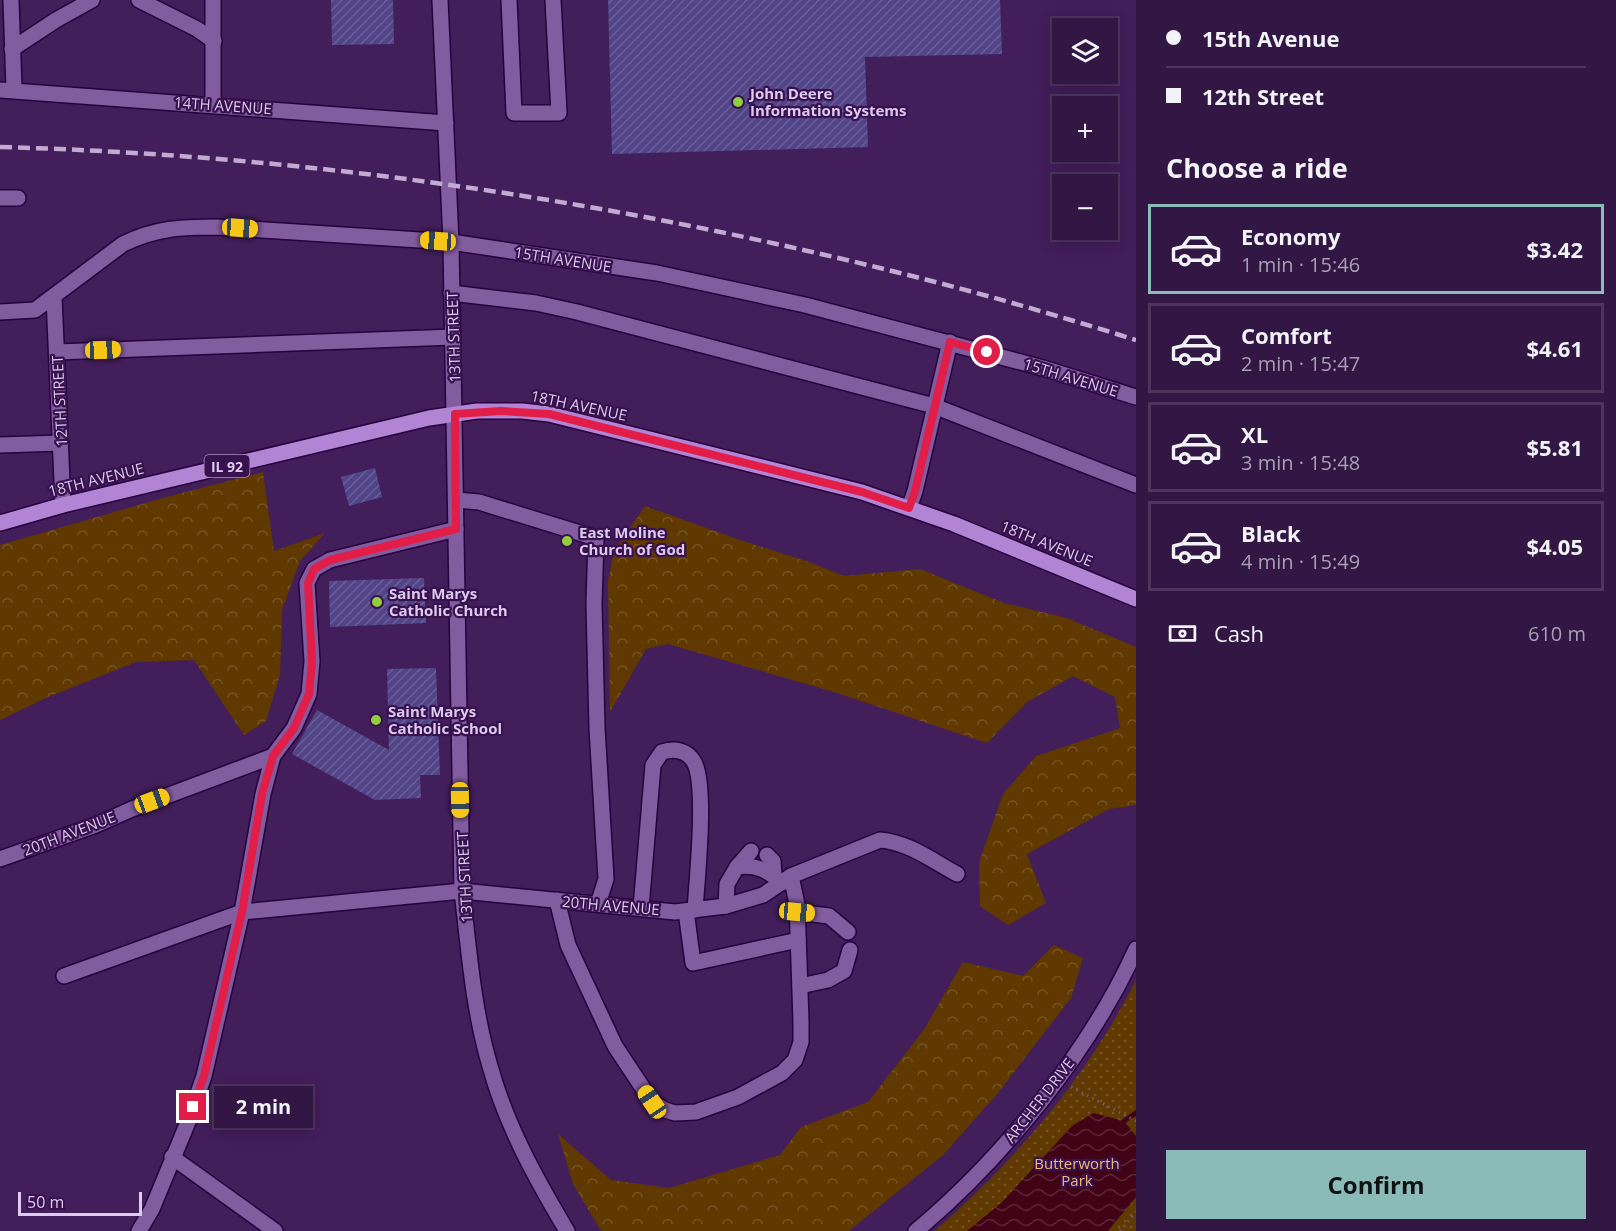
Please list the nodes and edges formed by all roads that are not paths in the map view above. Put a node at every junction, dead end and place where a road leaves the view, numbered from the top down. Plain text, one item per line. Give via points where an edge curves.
1 (11, 0) edge
2 (92, 0) edge
3 (139, 0) edge
4 (213, 0) edge
5 (440, 0) edge
6 (509, 0) edge
7 (553, 0) edge
8 (214, 41) junction
9 (12, 49) junction
10 (7, 90) edge
11 (213, 104) junction
12 (446, 123) junction
13 (0, 198) edge
14 (18, 198) dead end
15 (451, 242) junction
16 (451, 293) junction
17 (54, 297) junction
18 (0, 312) edge
19 (453, 338) junction
20 (950, 342) junction
21 (57, 352) junction
22 (1136, 396) edge
23 (934, 406) junction
24 (455, 414) junction
25 (61, 443) junction
26 (0, 445) edge
27 (1136, 485) edge
28 (456, 500) junction
29 (63, 505) junction
30 (909, 508) junction
31 (0, 523) edge
32 (456, 529) junction
33 (1136, 599) edge
34 (273, 756) junction
35 (751, 851) dead end
36 (767, 855) dead end
37 (0, 858) edge
38 (737, 867) junction
39 (957, 874) dead end
40 (782, 878) junction
41 (462, 891) junction
42 (557, 900) junction
43 (598, 904) junction
44 (726, 906) junction
45 (641, 908) junction
46 (691, 910) junction
47 (242, 912) junction
48 (797, 912) junction
49 (848, 932) dead end
50 (798, 940) junction
51 (1136, 949) edge
52 (850, 950) dead end
53 (64, 976) dead end
54 (800, 986) junction
55 (172, 1157) junction
56 (139, 1231) edge
57 (275, 1231) edge
58 (567, 1231) edge
59 (916, 1231) edge

1 - 9 street
2 - 9 street
3 - 8 street
4 - 8 street
5 - 12 street, 13TH STREET
6 - 7 street via 514,113 559,113
8 - 11 street
9 - 10 street
10 - 11 street, 14TH AVENUE
11 - 12 street, 14TH AVENUE
12 - 15 street, 13TH STREET
13 - 14 street
15 - 16 street, 13TH STREET
15 - 17 street, 15TH AVENUE via 178,227 123,244
15 - 20 street, 15TH AVENUE via 744,290
16 - 19 street, 13TH STREET
16 - 23 street via 577,312
17 - 18 street, 15TH AVENUE via 35,310
17 - 21 street, 12TH STREET
19 - 21 street
19 - 24 street, 13TH STREET
20 - 22 street, 15TH AVENUE
20 - 23 street
21 - 25 street, 12TH STREET
23 - 27 street
23 - 30 street
24 - 28 street, 13TH STREET
24 - 29 main road, 18TH AVENUE / IL 92
24 - 30 main road, 18TH AVENUE / IL 92 via 549,414 862,492
25 - 26 street
25 - 29 street, 12TH STREET
28 - 32 street, 13TH STREET
28 - 43 street via 479,502 596,538 597,728 606,879
29 - 31 main road, 18TH AVENUE / IL 92
30 - 33 main road, 18TH AVENUE / IL 92
32 - 34 street via 330,560 314,569 307,596 312,662 309,694 294,728
32 - 41 street, 13TH STREET
34 - 37 street, 20TH AVENUE
34 - 47 street via 262,794
35 - 38 street
36 - 40 street
38 - 40 street via 750,865
38 - 44 street via 727,884
39 - 40 street, 20TH AVENUE via 907,846 880,840
40 - 44 street, 20TH AVENUE via 762,895
40 - 48 street
41 - 42 street, 20TH AVENUE
41 - 47 street, 20TH AVENUE
41 - 58 street, 13TH STREET via 473,990 490,1066 526,1158
42 - 43 street, 20TH AVENUE
42 - 54 street via 568,945 615,1046 652,1102 665,1110 696,1112 718,1105 782,1072 795,1060 801,1042
43 - 45 street, 20TH AVENUE
44 - 46 street, 20TH AVENUE
45 - 46 street, 20TH AVENUE
45 - 46 street via 653,765 662,752 679,750 694,761 701,801
46 - 50 street via 693,963
47 - 53 street, 20TH AVENUE
47 - 55 street via 204,1076
48 - 49 street via 830,916
48 - 50 street
50 - 54 street
51 - 59 street, ARCHER DRIVE via 1103,1011 1036,1107 978,1173
52 - 54 street via 844,970 828,980
55 - 56 street
55 - 57 street

